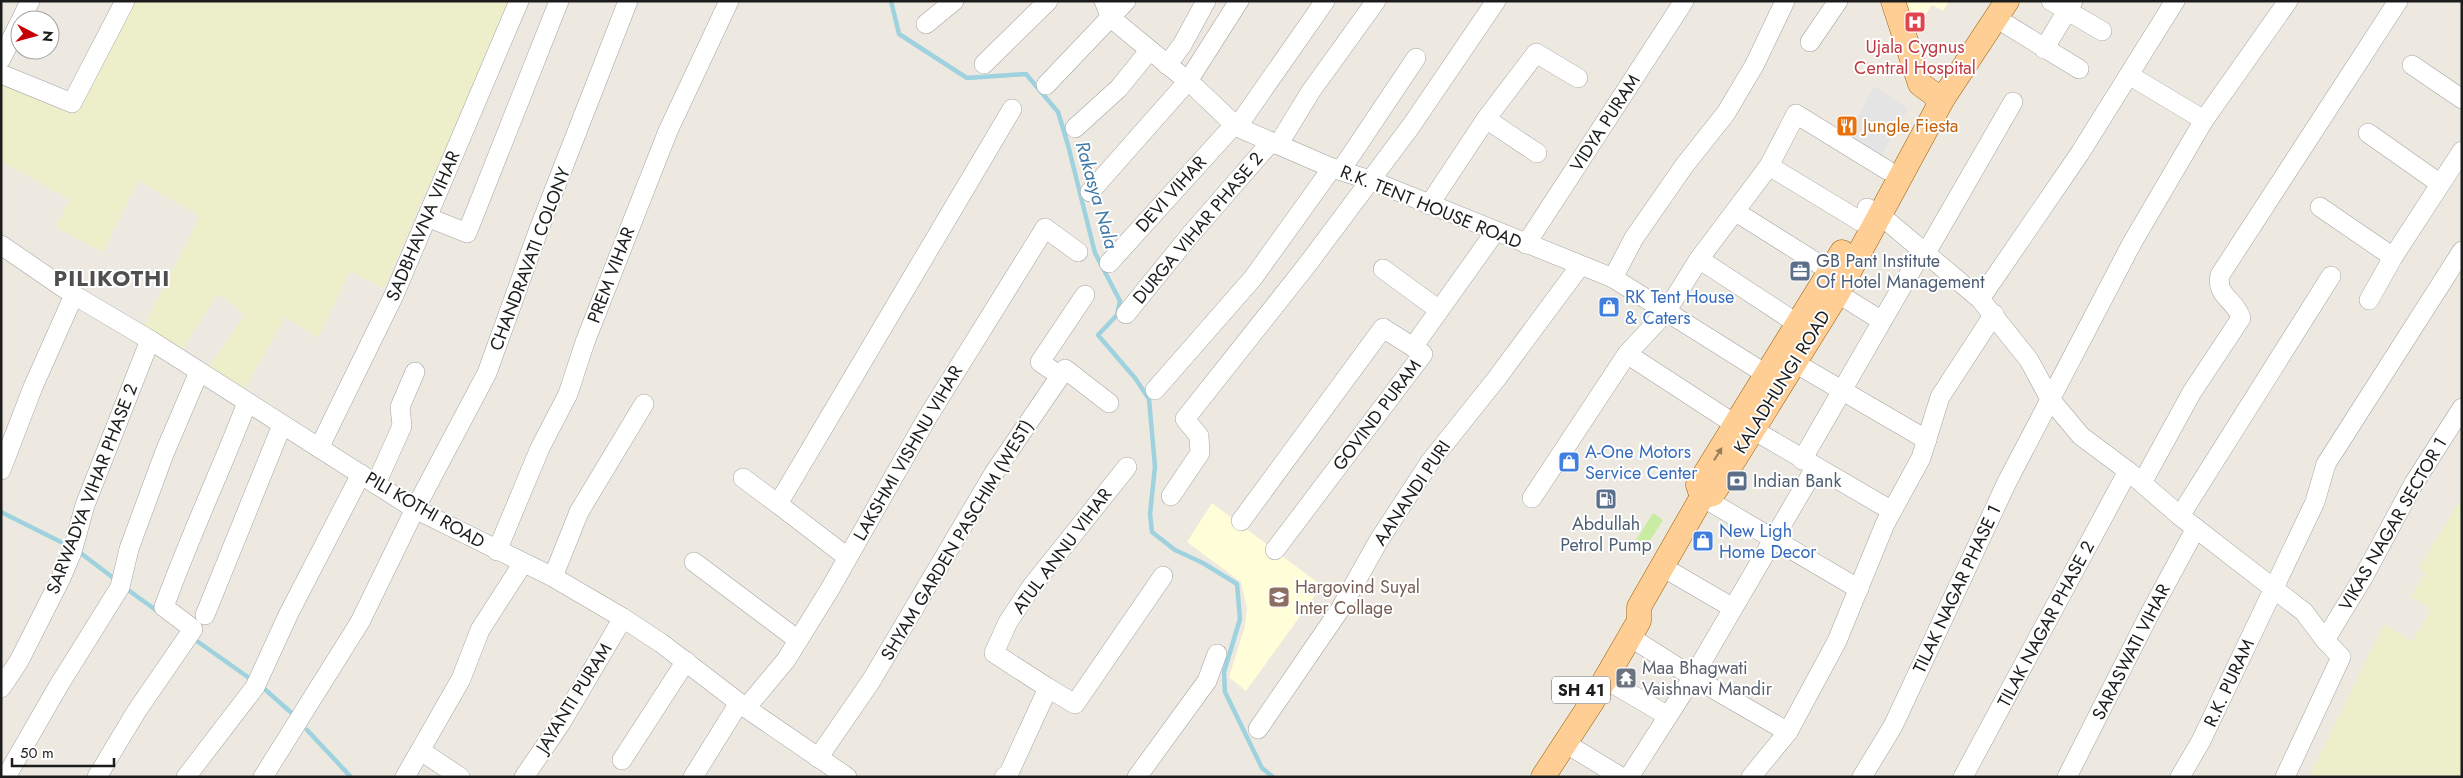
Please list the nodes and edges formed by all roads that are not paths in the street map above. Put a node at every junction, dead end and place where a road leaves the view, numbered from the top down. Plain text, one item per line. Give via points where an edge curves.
1 (126, 1) edge
2 (519, 1) edge
3 (560, 1) edge
4 (628, 1) edge
5 (729, 1) edge
6 (954, 1) edge
7 (1048, 1) edge
8 (1126, 1) edge
9 (1206, 1) edge
10 (1239, 1) edge
11 (1325, 1) edge
12 (1376, 1) edge
13 (1496, 1) edge
14 (1684, 1) edge
15 (1785, 1) edge
16 (1838, 1) edge
17 (1893, 1) edge
18 (2051, 1) edge
19 (2175, 1) edge
20 (2288, 1) edge
21 (2398, 1) edge
22 (2070, 6) edge
23 (1994, 8) edge
24 (1108, 10) edge
25 (926, 24) dead end
26 (2102, 32) dead end
27 (10, 41) edge
28 (1810, 42) dead end
29 (2044, 49) junction
30 (1149, 51) junction
31 (1416, 58) dead end
32 (1, 59) edge
33 (984, 64) dead end
34 (1167, 65) junction
35 (2412, 65) dead end
36 (2079, 69) dead end
37 (1, 74) edge
38 (2129, 75) junction
39 (1578, 78) dead end
40 (1188, 81) junction
41 (1046, 85) dead end
42 (1936, 97) junction
43 (2462, 100) edge
44 (2013, 102) dead end
45 (1012, 109) dead end
46 (1486, 119) junction
47 (2204, 120) junction
48 (1235, 126) junction
49 (1075, 128) dead end
50 (2368, 133) dead end
51 (1274, 143) junction
52 (2462, 151) edge
53 (1536, 153) dead end
54 (1769, 166) junction
55 (1336, 169) junction
56 (1887, 170) junction
57 (1370, 180) junction
58 (2440, 183) junction
59 (1090, 192) dead end
60 (1429, 205) junction
61 (2320, 207) dead end
62 (1736, 212) junction
63 (1869, 214) junction
64 (427, 217) junction
65 (1495, 232) junction
66 (1526, 244) junction
67 (1, 245) edge
68 (1924, 251) junction
69 (2462, 251) edge
70 (1078, 252) dead end
71 (2393, 257) junction
72 (1699, 259) junction
73 (1109, 263) dead end
74 (1580, 266) junction
75 (1383, 269) dead end
76 (2331, 276) dead end
77 (1613, 278) junction
78 (1834, 282) junction
79 (74, 295) junction
80 (1085, 295) dead end
81 (1980, 299) junction
82 (2369, 300) dead end
83 (1439, 310) junction
84 (1666, 312) junction
85 (1126, 314) dead end
86 (1994, 314) junction
87 (1882, 321) junction
88 (1798, 324) junction
89 (150, 340) junction
90 (1413, 347) junction
91 (1627, 354) junction
92 (1795, 363) junction
93 (199, 372) junction
94 (415, 372) dead end
95 (1060, 376) junction
96 (1774, 379) junction
97 (1842, 389) junction
98 (1155, 390) dead end
99 (2050, 399) junction
100 (247, 403) junction
101 (1109, 403) dead end
102 (644, 404) dead end
103 (2462, 408) edge
104 (282, 425) junction
105 (1744, 427) junction
106 (1927, 440) junction
107 (320, 448) junction
108 (1809, 464) junction
109 (1127, 467) dead end
110 (1, 470) edge
111 (2135, 477) junction
112 (743, 478) dead end
113 (368, 479) junction
114 (1171, 496) dead end
115 (1702, 497) junction
116 (1532, 498) dead end
117 (778, 504) junction
118 (415, 509) junction
119 (1892, 511) junction
120 (2180, 516) junction
121 (1241, 521) dead end
122 (2196, 528) junction
123 (1774, 539) junction
124 (1275, 550) dead end
125 (497, 551) junction
126 (847, 557) junction
127 (694, 562) dead end
128 (523, 564) junction
129 (1661, 566) junction
130 (1163, 576) dead end
131 (553, 577) junction
132 (2274, 587) junction
133 (1859, 589) junction
134 (1640, 607) junction
135 (1734, 608) junction
136 (205, 614) dead end
137 (623, 618) junction
138 (1630, 637) junction
139 (798, 640) junction
140 (2325, 640) junction
141 (1217, 654) dead end
142 (686, 661) junction
143 (1692, 677) junction
144 (1605, 679) junction
145 (1, 688) edge
146 (1048, 688) junction
147 (1584, 698) junction
148 (743, 706) junction
149 (1668, 716) junction
150 (1258, 729) dead end
151 (1788, 732) junction
152 (1565, 743) junction
153 (421, 752) junction
154 (818, 758) junction
155 (622, 760) dead end
156 (841, 775) edge
157 (6, 777) edge
158 (97, 777) edge
159 (186, 777) edge
160 (263, 777) edge
161 (405, 777) edge
162 (460, 777) edge
163 (524, 777) edge
164 (693, 777) edge
165 (1004, 777) edge
166 (1137, 777) edge
167 (1525, 777) edge
168 (1543, 777) edge
169 (1621, 777) edge
170 (1629, 777) edge
171 (1751, 777) edge
172 (1862, 777) edge
173 (1964, 777) edge
174 (2067, 777) edge
175 (2180, 777) edge
176 (2285, 777) edge

1 - 37 street via 72,103
2 - 64 street, SADBHAVNA VIHAR
3 - 64 street via 467,233
4 - 118 street, CHANDRAVATI COLONY via 487,373
5 - 125 street, PREM VIHAR via 668,131 585,342 568,394 540,448
6 - 25 street
7 - 33 street
8 - 24 street
9 - 34 street
10 - 40 street
11 - 48 street, DEVI VIHAR
12 - 51 street, DURGA VIHAR PHASE 2
13 - 57 street
14 - 66 street, VIDYA PURAM
15 - 77 street via 1755,64 1726,113 1634,238
16 - 28 street
17 - 42 main road via 1920,84
18 - 22 street
19 - 38 street
20 - 47 street, TILAK NAGAR PHASE 1
21 - 111 street, TILAK NAGAR PHASE 2 via 2220,275 2221,291 2240,312 2241,318
22 - 26 street
22 - 29 street
23 - 29 street
23 - 42 main road, KALADHUNGI ROAD / SH 41
24 - 30 street, R.K. TENT HOUSE ROAD
24 - 41 street
27 - 32 street
29 - 36 street
30 - 34 street, R.K. TENT HOUSE ROAD
30 - 49 street via 1119,88
31 - 55 street
34 - 40 street, R.K. TENT HOUSE ROAD
35 - 43 street
38 - 47 street
38 - 81 street
39 - 46 street via 1536,53
40 - 48 street, R.K. TENT HOUSE ROAD
40 - 59 street
42 - 56 main road, KALADHUNGI ROAD / SH 41
42 - 63 main road, KALADHUNGI ROAD / SH 41
44 - 68 street
45 - 117 street
46 - 53 street
46 - 60 street
47 - 99 street, TILAK NAGAR PHASE 1 via 2136,236
48 - 51 street, R.K. TENT HOUSE ROAD
48 - 73 street, DEVI VIHAR
50 - 58 street
51 - 55 street, R.K. TENT HOUSE ROAD
51 - 85 street, DURGA VIHAR PHASE 2 via 1191,234
52 - 58 street
54 - 56 street via 1796,114
54 - 62 street
54 - 63 street
55 - 57 street, R.K. TENT HOUSE ROAD
55 - 98 street via 1253,278
56 - 63 main road, KALADHUNGI ROAD / SH 41
57 - 60 street, R.K. TENT HOUSE ROAD
57 - 114 street via 1307,266 1185,419 1199,436 1200,453
58 - 71 street
60 - 65 street, R.K. TENT HOUSE ROAD
61 - 71 street
62 - 72 street
62 - 78 street
63 - 68 street
63 - 78 main road, KALADHUNGI ROAD / SH 41
64 - 107 street, SADBHAVNA VIHAR via 394,295
65 - 66 street, R.K. TENT HOUSE ROAD
65 - 83 street, GOVIND PURAM
66 - 74 street, R.K. TENT HOUSE ROAD
67 - 79 street, PILI KOTHI ROAD
68 - 81 street
68 - 87 street
69 - 132 street, R.K. PURAM via 2326,464 2318,496
70 - 126 street, LAKSHMI VISHNU VIHAR via 1044,228 927,418
71 - 82 street
72 - 84 street
72 - 88 street
74 - 77 street, R.K. TENT HOUSE ROAD
74 - 150 street, AANANDI PURI via 1430,462 1379,540 1341,608
75 - 83 street
76 - 120 street
77 - 84 street, R.K. TENT HOUSE ROAD
78 - 87 street
78 - 88 main road, KALADHUNGI ROAD / SH 41
78 - 92 main road, KALADHUNGI ROAD / SH 41
79 - 89 street, PILI KOTHI ROAD
79 - 110 street
80 - 95 street via 1040,362
81 - 86 street
83 - 90 street, GOVIND PURAM
84 - 91 street
84 - 96 street, R.K. TENT HOUSE ROAD
86 - 99 street via 2029,360
86 - 106 street via 1940,397
87 - 97 street
88 - 96 main road, KALADHUNGI ROAD / SH 41
89 - 93 street, PILI KOTHI ROAD
89 - 145 street, SARWADYA VIHAR PHASE 2 via 85,505 65,569 19,661
90 - 121 street via 1383,328
90 - 124 street, GOVIND PURAM via 1423,354
91 - 105 street
91 - 116 street
92 - 96 main road, KALADHUNGI ROAD / SH 41
92 - 97 street
93 - 100 street, PILI KOTHI ROAD
93 - 157 street via 129,549 120,587
94 - 113 street via 400,407 402,426
95 - 101 street via 1065,369
95 - 154 street, SHYAM GARDEN PASCHIM (WEST) via 994,473 871,681
96 - 105 main road, KALADHUNGI ROAD / SH 41
97 - 106 street
97 - 108 street
99 - 111 street via 2081,436
99 - 172 street, TILAK NAGAR PHASE 1 via 2007,482 1893,726
100 - 104 street, PILI KOTHI ROAD
100 - 158 street via 164,607 193,629 136,712
102 - 131 street via 579,512
103 - 140 street, VIKAS NAGAR SECTOR 1 via 2414,483
104 - 107 street, PILI KOTHI ROAD
104 - 136 street
105 - 108 street
105 - 115 main road, KALADHUNGI ROAD / SH 41 via 1698,485
106 - 119 street
107 - 113 street, PILI KOTHI ROAD
108 - 119 street
108 - 123 street
109 - 146 street, ATUL ANNU VIHAR via 1032,586 1008,622 994,653
111 - 120 street
111 - 173 street, TILAK NAGAR PHASE 2
112 - 117 street
113 - 118 street, PILI KOTHI ROAD
113 - 159 street via 289,613 255,687
115 - 123 street
115 - 129 main road, KALADHUNGI ROAD / SH 41
117 - 126 street
118 - 125 street, PILI KOTHI ROAD
118 - 160 street, CHANDRAVATI COLONY via 360,622
119 - 133 street
120 - 122 street
122 - 132 street
122 - 174 street, SARASWATI VIHAR
123 - 133 street
123 - 135 street
125 - 128 street, PILI KOTHI ROAD
126 - 139 street, LAKSHMI VISHNU VIHAR
127 - 139 street
128 - 131 street, PILI KOTHI ROAD
128 - 153 street via 480,630 461,678
129 - 134 main road, KALADHUNGI ROAD / SH 41
129 - 135 street
130 - 146 street via 1075,704
131 - 137 street, PILI KOTHI ROAD
132 - 140 street via 2304,612
132 - 175 street, R.K. PURAM via 2201,741
133 - 151 street via 1837,641
134 - 138 main road, KALADHUNGI ROAD / SH 41 via 1639,621
134 - 147 main road, KALADHUNGI ROAD / SH 41 via 1627,612
135 - 143 street
137 - 142 street, PILI KOTHI ROAD
137 - 163 street, JAYANTI PURAM via 561,723
138 - 143 street
138 - 144 main road, KALADHUNGI ROAD / SH 41
139 - 148 street, LAKSHMI VISHNU VIHAR via 786,660
140 - 176 street via 2341,657
141 - 166 street via 1207,681
142 - 148 street, PILI KOTHI ROAD
142 - 155 street
143 - 149 street
143 - 151 street
144 - 147 main road, KALADHUNGI ROAD / SH 41
144 - 149 street
146 - 165 street via 1009,773
147 - 152 main road, KALADHUNGI ROAD / SH 41
147 - 167 main road, KALADHUNGI ROAD / SH 41
148 - 154 street, PILI KOTHI ROAD
148 - 164 street, LAKSHMI VISHNU VIHAR
149 - 170 street
151 - 171 street
152 - 168 main road, KALADHUNGI ROAD / SH 41
152 - 169 street
153 - 161 street
153 - 162 street
154 - 156 street, PILI KOTHI ROAD

